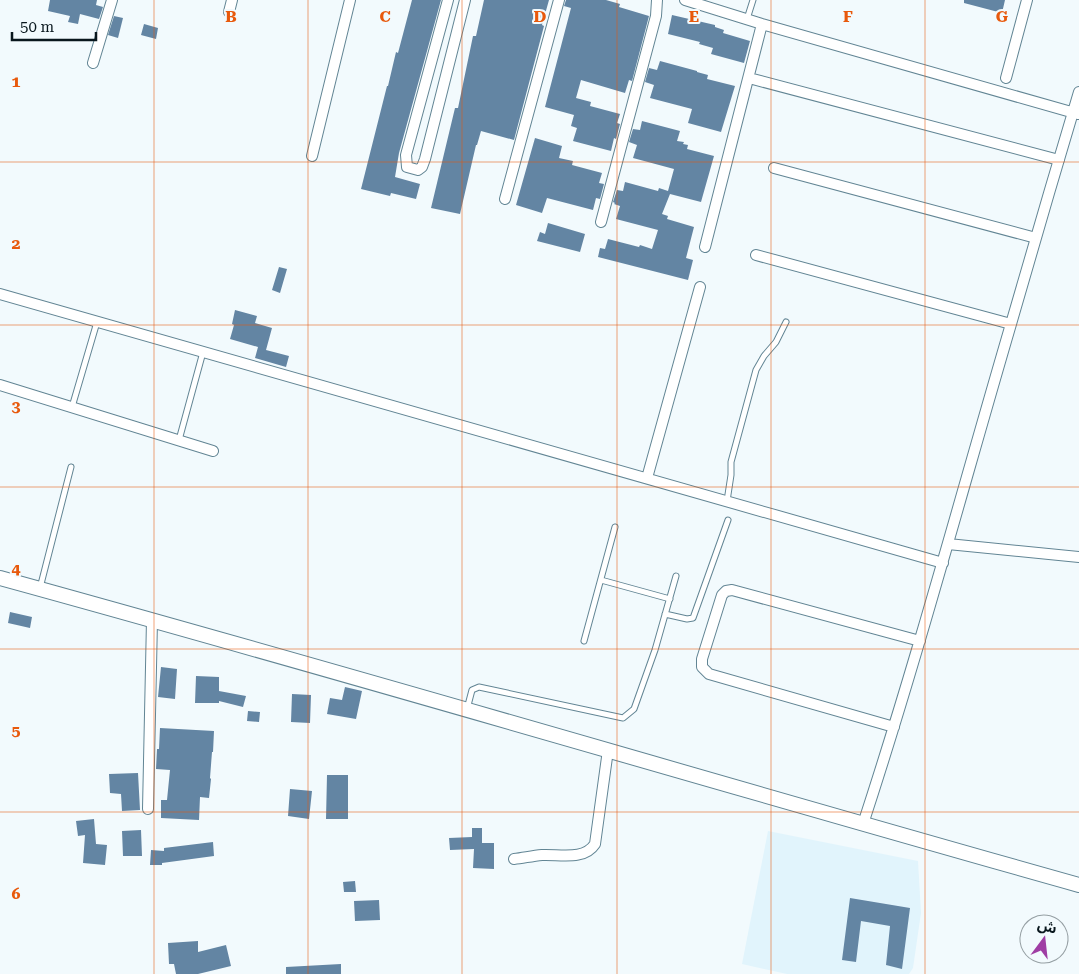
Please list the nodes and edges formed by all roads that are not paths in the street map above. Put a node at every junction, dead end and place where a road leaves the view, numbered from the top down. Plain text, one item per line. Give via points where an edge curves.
1 (112, 0) edge
2 (232, 0) edge
3 (350, 0) edge
4 (448, 0) edge
5 (465, 0) edge
6 (560, 0) edge
7 (657, 0) edge
8 (685, 0) edge
9 (753, 0) edge
10 (1027, 0) edge
11 (229, 12) dead end
12 (747, 19) junction
13 (762, 24) junction
14 (93, 63) dead end
15 (749, 78) junction
16 (1006, 78) dead end
17 (1079, 92) edge
18 (1076, 114) edge
19 (312, 156) dead end
20 (1059, 160) junction
21 (774, 168) dead end
22 (505, 199) dead end
23 (601, 222) dead end
24 (1036, 238) junction
25 (705, 246) dead end
26 (756, 254) dead end
27 (700, 287) dead end
28 (0, 294) edge
29 (97, 322) junction
30 (786, 322) dead end
31 (1011, 324) junction
32 (203, 352) junction
33 (0, 385) edge
34 (72, 407) junction
35 (179, 440) junction
36 (213, 451) dead end
37 (71, 467) dead end
38 (647, 478) junction
39 (727, 501) junction
40 (728, 520) dead end
41 (615, 527) dead end
42 (948, 544) junction
43 (1079, 557) edge
44 (943, 563) junction
45 (676, 576) dead end
46 (0, 578) edge
47 (601, 580) junction
48 (40, 589) junction
49 (670, 599) junction
50 (666, 614) junction
51 (152, 620) junction
52 (584, 641) dead end
53 (920, 641) junction
54 (466, 710) junction
55 (894, 728) junction
56 (608, 750) junction
57 (148, 809) dead end
58 (863, 824) junction
59 (514, 859) dead end
60 (1079, 885) edge

1 - 14 street
2 - 11 street
3 - 19 street
4 - 5 street via 406,155 407,167 418,170 425,158
6 - 22 street
7 - 23 street via 656,16
8 - 12 street
9 - 12 lane
10 - 16 street
12 - 13 street
13 - 15 street
13 - 18 street
15 - 20 street
15 - 25 street
17 - 18 street
18 - 20 street
20 - 24 street
21 - 24 street
24 - 31 street
26 - 31 street
27 - 38 street
28 - 29 street
29 - 32 street
29 - 34 lane
30 - 39 lane via 756,370 731,462
31 - 42 street
32 - 35 lane
32 - 38 street
33 - 34 street
34 - 35 street
35 - 36 street
37 - 48 lane
38 - 39 street
39 - 44 street
40 - 50 lane via 692,618
41 - 47 lane
42 - 43 street
42 - 44 street
44 - 53 street
45 - 49 lane
46 - 48 street
47 - 49 lane
47 - 52 lane
48 - 51 street
49 - 50 lane
50 - 54 lane via 634,709 623,718 480,687 472,690
51 - 54 street
51 - 57 street
53 - 55 street
53 - 55 street via 732,590 722,595 702,659 702,667 709,674
54 - 56 street
55 - 58 street
56 - 58 street
56 - 59 street via 592,849 577,855
58 - 60 street

